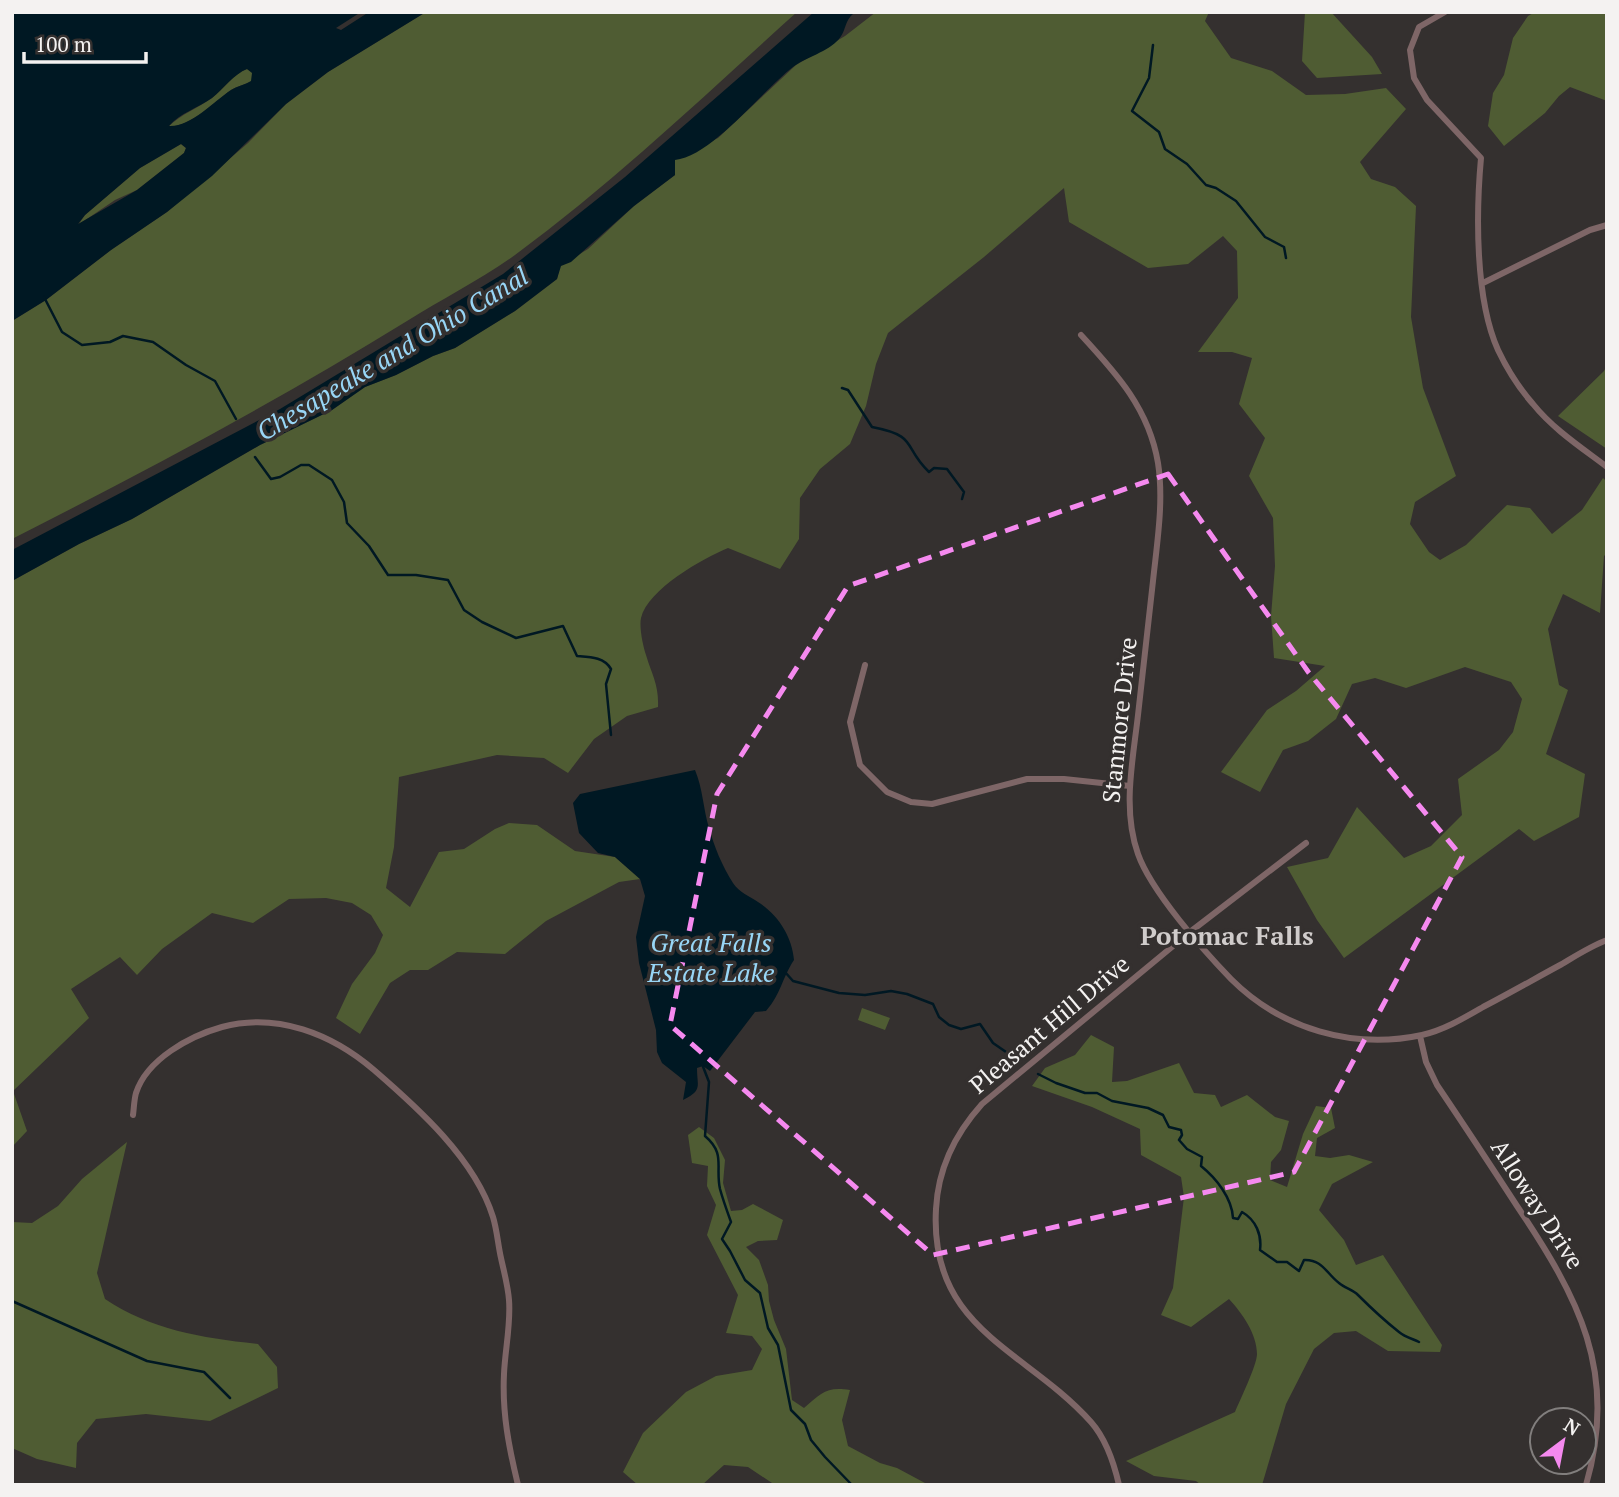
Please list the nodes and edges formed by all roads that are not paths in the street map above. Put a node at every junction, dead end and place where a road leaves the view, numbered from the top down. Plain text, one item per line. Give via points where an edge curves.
1 (1445, 12) edge
2 (1607, 225) edge
3 (1483, 283) junction
4 (1082, 335) dead end
5 (1607, 467) edge
6 (865, 665) dead end
7 (1130, 786) junction
8 (1306, 843) dead end
9 (1190, 932) junction
10 (1607, 940) edge
11 (1420, 1035) junction
12 (133, 1115) dead end
13 (517, 1485) edge
14 (1119, 1485) edge
15 (1586, 1485) edge

1 - 3 street via 1419,27 1411,59 1414,78 1427,100 1481,158
2 - 3 street
3 - 5 street via 1487,319 1514,380 1552,424
4 - 7 street, Stanmore Drive via 1124,383 1144,418 1158,465 1161,497
6 - 7 street via 850,722 860,765 887,792 932,804 1027,779
7 - 9 street, Stanmore Drive via 1129,818 1138,856
8 - 9 street, Pleasant Hill Drive
9 - 11 street, Stanmore Drive via 1243,991 1295,1024 1365,1040
9 - 14 street, Pleasant Hill Drive via 982,1104 953,1144 937,1192 937,1243 946,1278 960,1305 1002,1349 1092,1423 1115,1466
10 - 11 street, Stanmore Drive via 1468,1016
11 - 15 street, Alloway Drive via 1437,1085 1541,1242 1586,1324 1597,1367 1600,1407 1594,1461
12 - 13 street via 136,1093 149,1071 176,1048 200,1035 246,1023 273,1023 334,1041 416,1106 469,1168 493,1216 509,1301 504,1409

